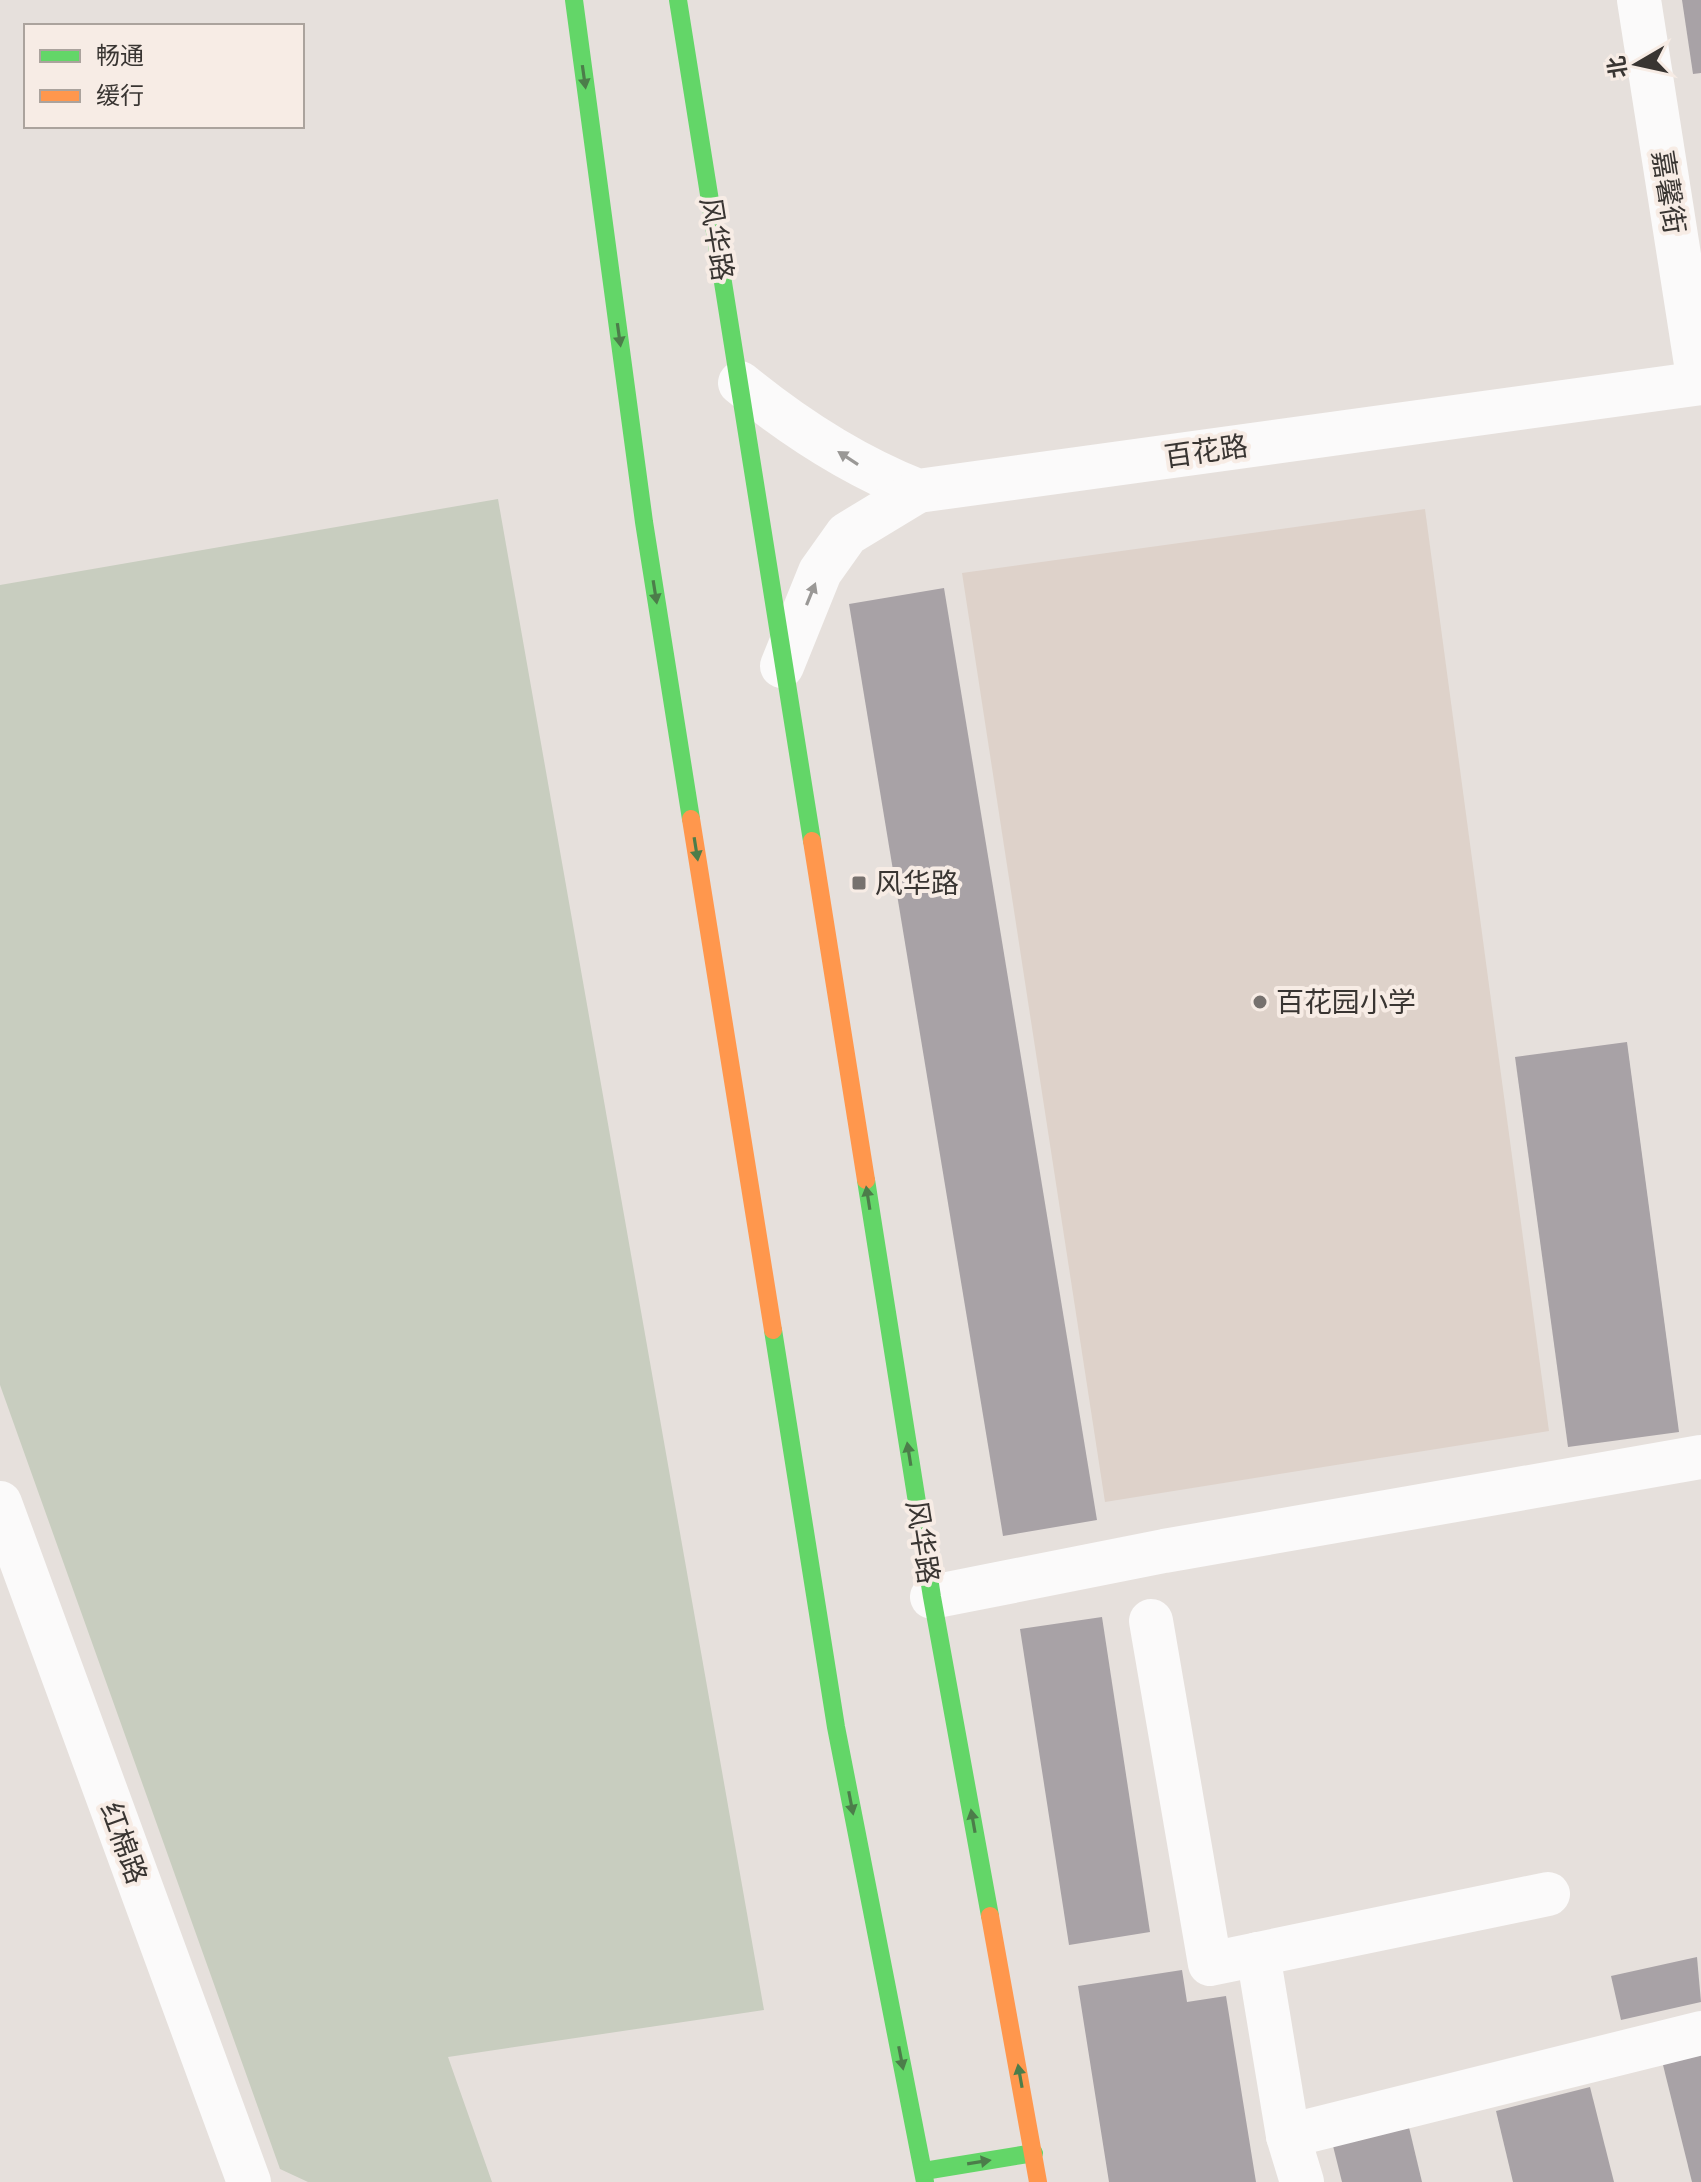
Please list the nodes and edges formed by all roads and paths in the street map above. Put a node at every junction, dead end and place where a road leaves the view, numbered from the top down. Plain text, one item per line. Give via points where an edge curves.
1 (574, 0) edge
2 (678, 0) edge
3 (1639, 0) edge
4 (740, 383) junction
5 (1700, 383) edge
6 (918, 491) junction
7 (782, 666) junction
8 (1701, 1457) edge
9 (0, 1504) edge
10 (932, 1597) junction
11 (1151, 1621) dead end
12 (1548, 1894) dead end
13 (1258, 1954) junction
14 (1701, 2033) edge
15 (1288, 2136) junction
16 (1034, 2153) junction
17 (924, 2178) edge
18 (249, 2182) edge
19 (1041, 2182) edge
20 (1302, 2182) edge

1 -> 17 main road via 644,522 833,1711
2 - 4 main road, 风华路
3 - 5 street, 嘉馨街
6 -> 4 street, 百花路 via 869,472 791,425
4 - 7 main road, 风华路
5 - 6 street, 百花路
7 -> 6 street via 820,572 847,534
10 -> 7 main road, 风华路
8 - 10 street
9 - 18 street, 红棉路
16 -> 10 main road, 风华路
11 - 13 street via 1210,1964
12 - 13 street
13 - 15 street
14 - 15 street
15 - 20 street
17 -> 16 main road
16 - 19 main road, 风华路

